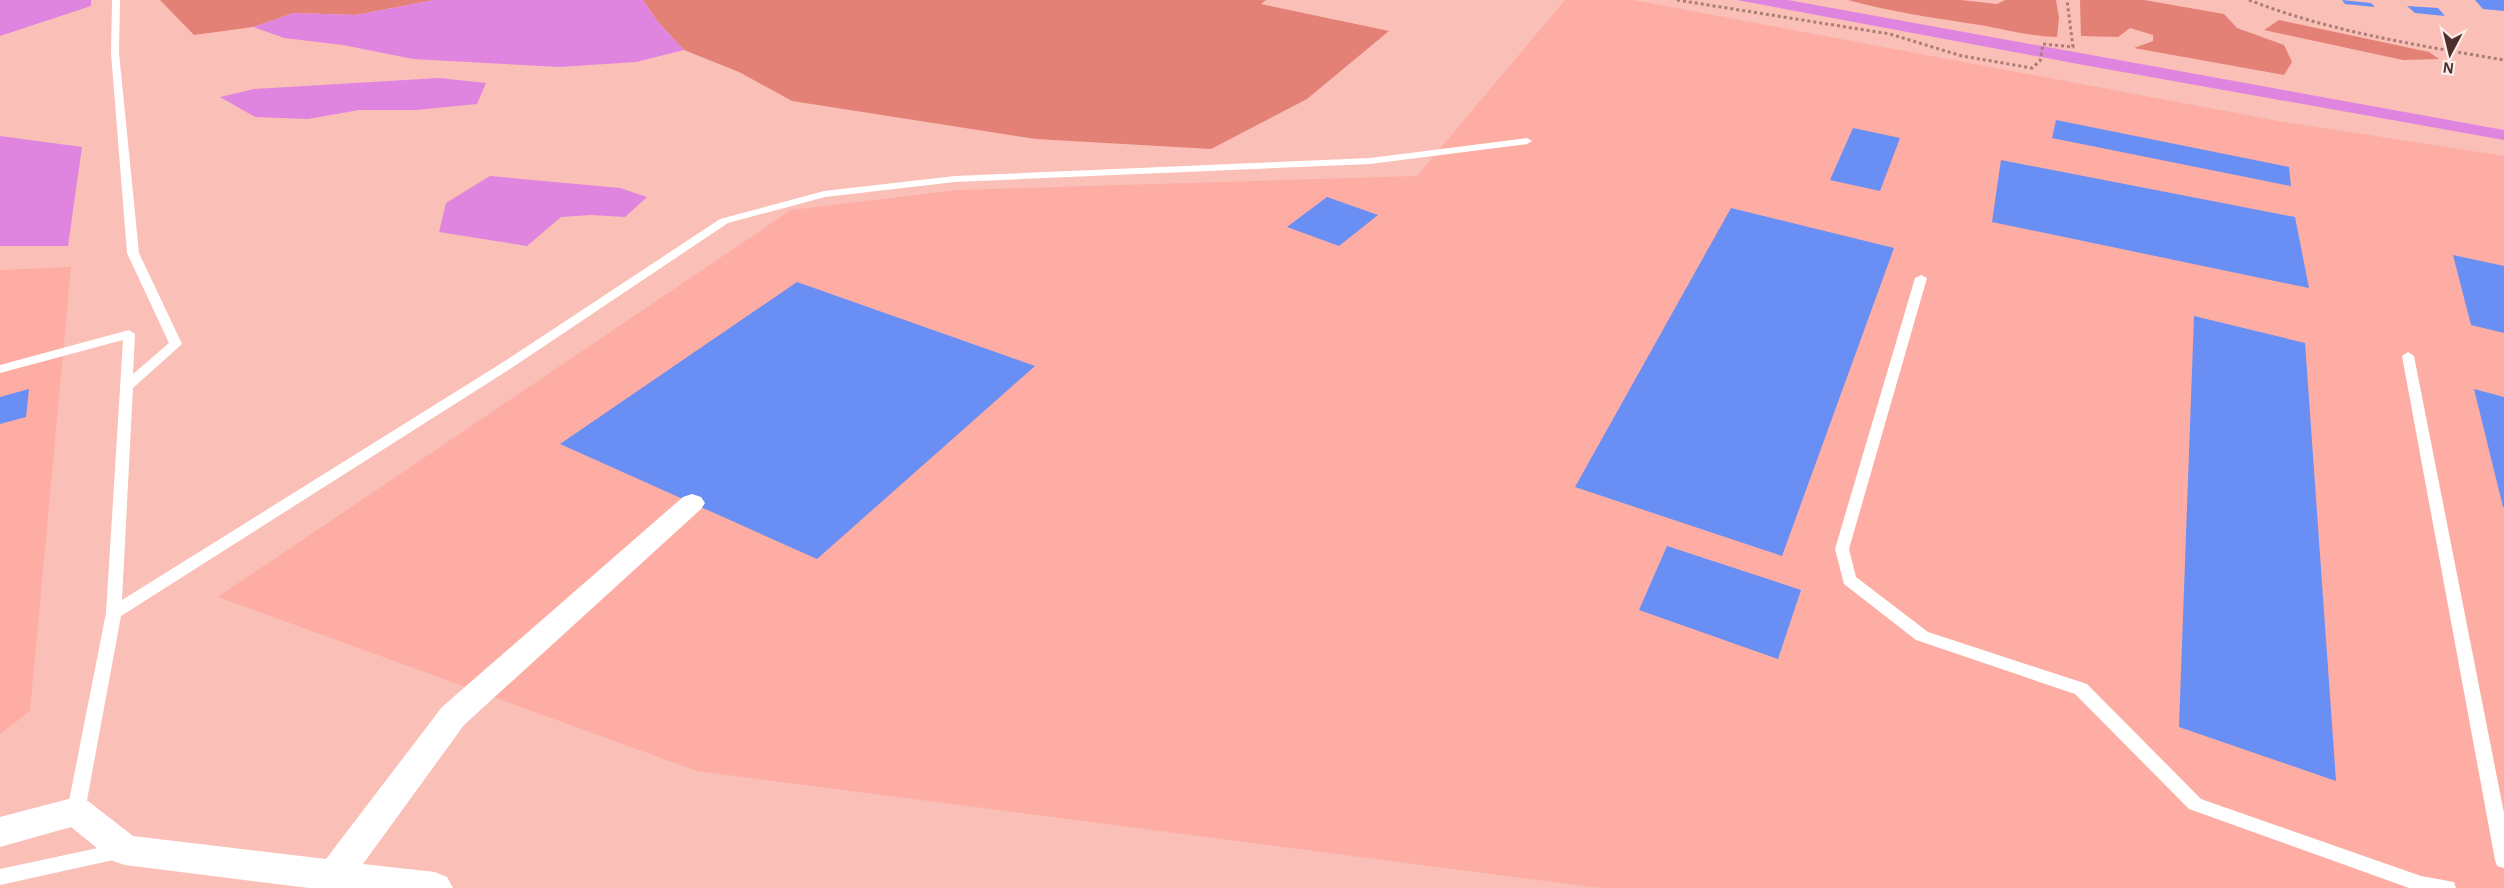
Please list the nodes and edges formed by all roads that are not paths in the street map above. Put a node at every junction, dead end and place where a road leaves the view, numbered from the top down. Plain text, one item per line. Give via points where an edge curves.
1 (116, 0) edge
2 (1527, 141) dead end
3 (1921, 278) dead end
4 (2408, 356) dead end
5 (0, 369) edge
6 (126, 387) junction
7 (692, 503) dead end
8 (114, 613) junction
9 (76, 811) junction
10 (0, 832) edge
11 (125, 850) junction
12 (2504, 860) edge
13 (0, 876) edge
14 (334, 876) junction
15 (435, 888) edge
16 (2447, 888) edge

1 - 6 lane via 115,52 133,253 177,344
2 - 8 lane via 1370,160 955,179 824,194 724,221 509,364
3 - 16 lane via 1842,549 1849,580 1922,636 2081,689 2195,804 2421,884
4 - 12 lane
5 - 6 lane via 129,334
6 - 8 lane
7 - 14 street via 453,716
8 - 9 lane
9 - 10 street
9 - 11 street
11 - 13 lane
11 - 14 street
14 - 15 street

